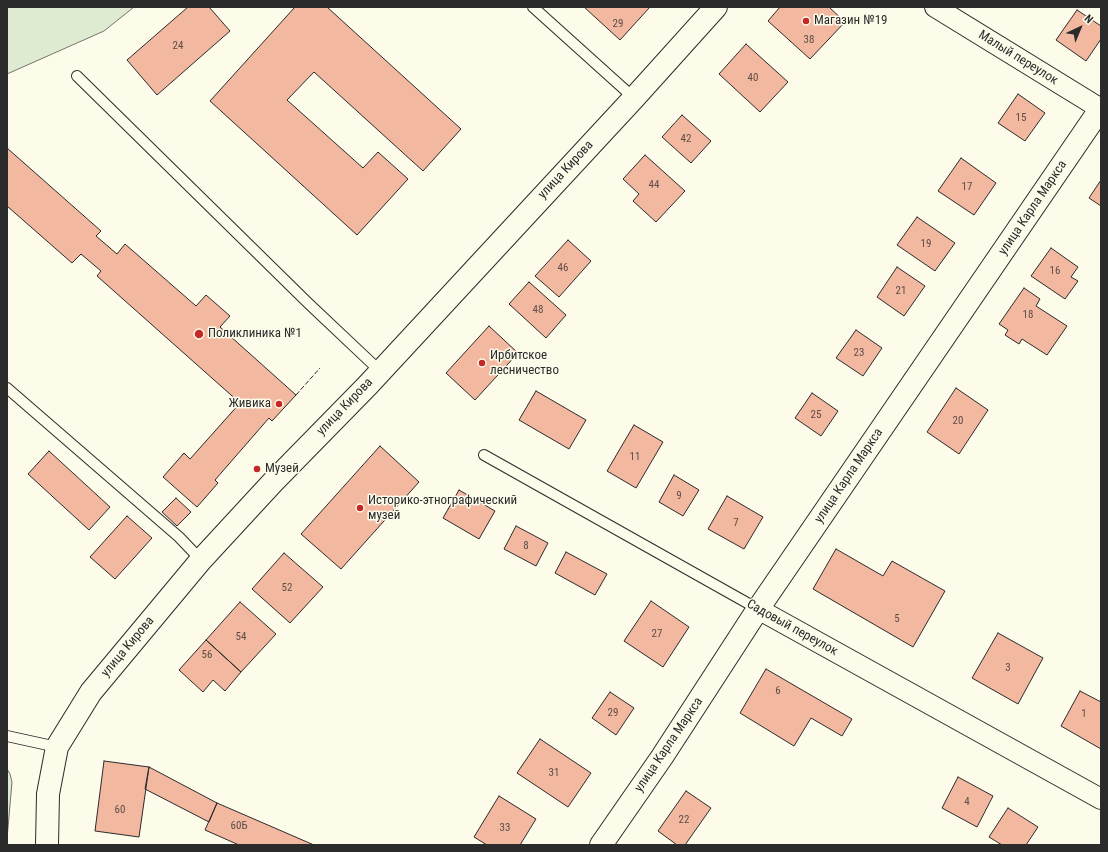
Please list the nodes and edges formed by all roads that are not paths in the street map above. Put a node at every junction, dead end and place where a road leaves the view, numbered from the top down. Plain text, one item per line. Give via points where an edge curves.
1 (533, 7) edge
2 (716, 7) edge
3 (935, 7) edge
4 (77, 76) dead end
5 (634, 98) junction
6 (1101, 109) edge
7 (380, 371) junction
8 (7, 388) edge
9 (484, 455) dead end
10 (201, 560) junction
11 (758, 609) junction
12 (7, 736) edge
13 (57, 746) junction
14 (1101, 800) edge
15 (47, 845) edge
16 (601, 845) edge

1 - 5 lane
2 - 5 street, улица Кирова
3 - 6 street, Малый переулок
4 - 7 lane
5 - 7 street, улица Кирова
6 - 11 street, улица Карла Маркса
7 - 10 street, улица Кирова
8 - 10 lane via 179,537
9 - 11 lane, Садовый переулок
10 - 13 street, улица Кирова via 91,692
11 - 14 street, Садовый переулок
11 - 16 street, улица Карла Маркса via 662,757
12 - 13 lane
13 - 15 street, улица Кирова via 48,794

